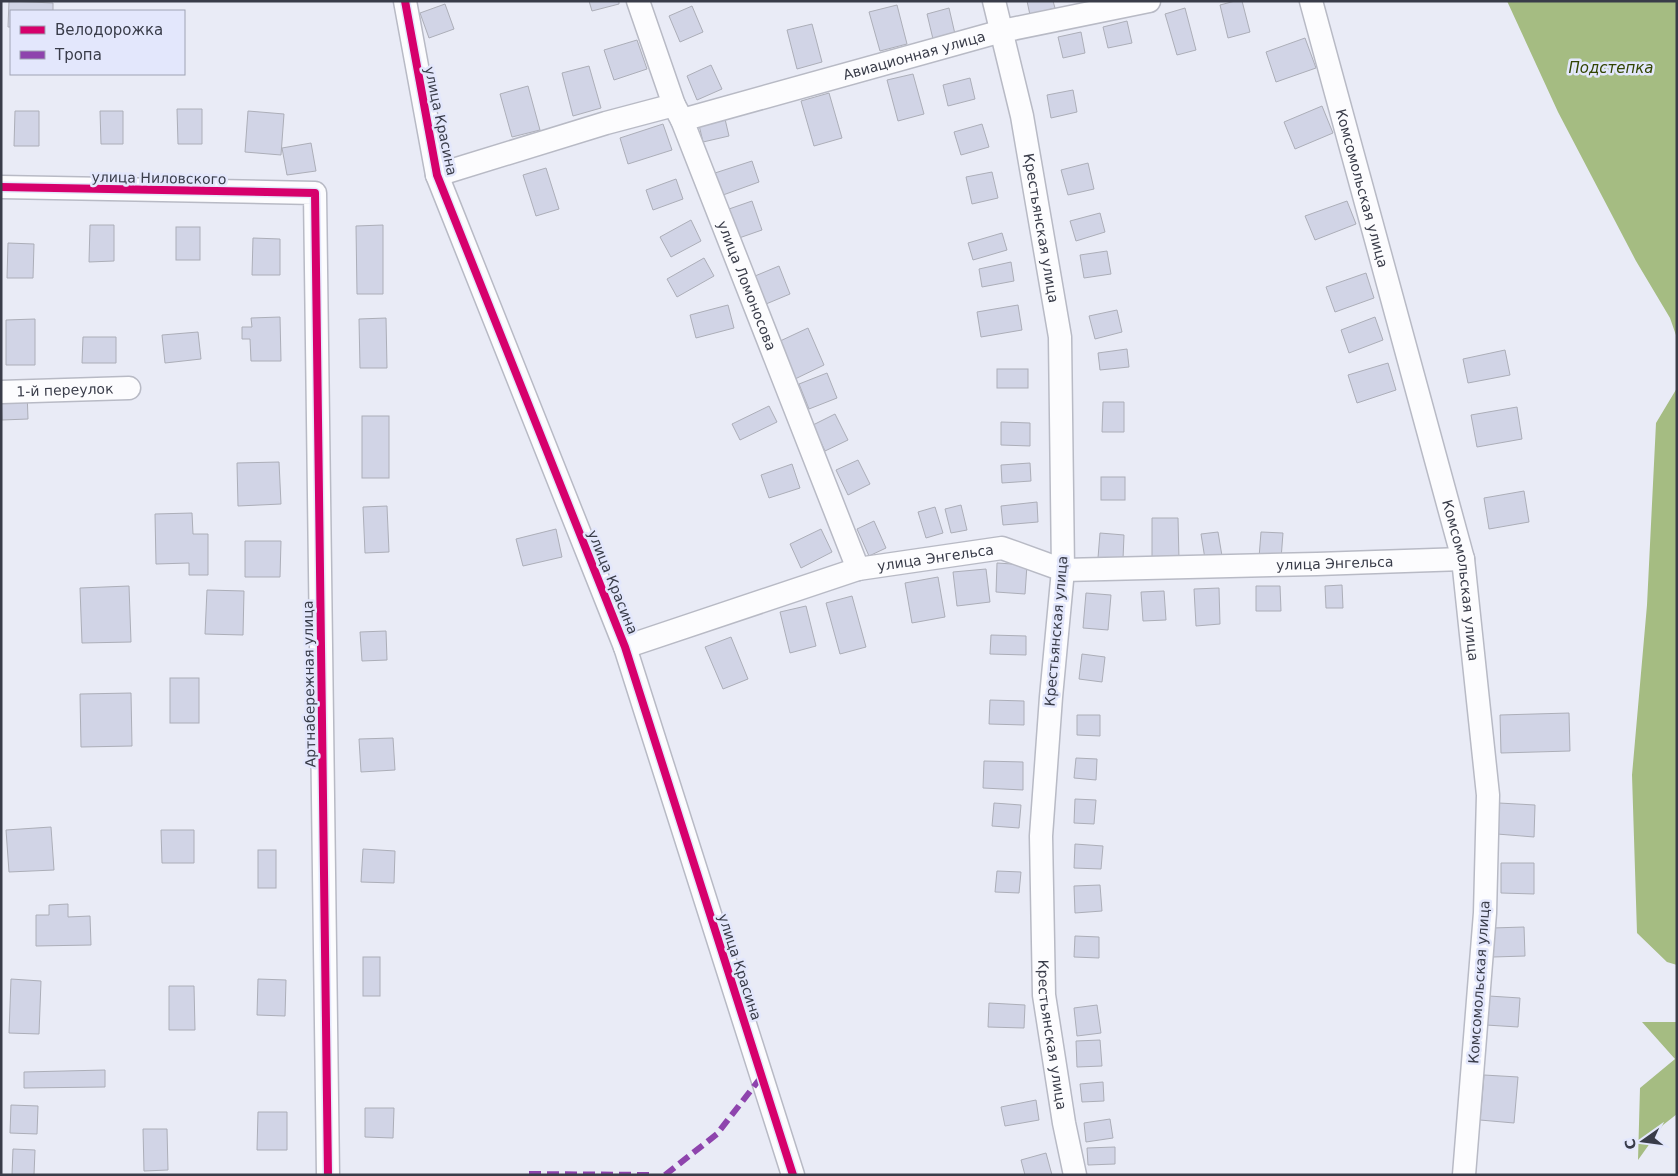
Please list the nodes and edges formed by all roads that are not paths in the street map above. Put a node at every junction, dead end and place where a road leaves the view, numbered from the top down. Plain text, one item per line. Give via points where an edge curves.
1 (405, 1) edge
2 (638, 1) edge
3 (994, 1) edge
4 (1149, 1) edge
5 (1311, 1) edge
6 (1002, 31) junction
7 (678, 112) junction
8 (438, 175) junction
9 (1, 187) edge
10 (316, 193) joint
11 (129, 388) dead end
12 (1, 392) edge
13 (1463, 559) junction
14 (858, 569) junction
15 (1063, 570) junction
16 (625, 647) junction
17 (328, 1175) edge
18 (793, 1175) edge
19 (1075, 1175) edge
20 (1464, 1175) edge

1 - 8 street, улица Красина
2 - 7 street, улица Ломоносова
3 - 6 street, Крестьянская улица
4 - 6 street, Авиационная улица
5 - 13 street, Комсомольская улица
6 - 7 street, Авиационная улица
6 - 15 street, Крестьянская улица via 1022,116 1060,337
7 - 8 street, Авиационная улица via 606,123
7 - 14 street, улица Ломоносова
8 - 16 street, улица Красина
9 - 10 street, улица Ниловского
10 - 17 street, Артнабережная улица
11 - 12 street, 1-й переулок
13 - 15 street, улица Энгельса
13 - 20 street, Комсомольская улица via 1488,796 1485,912
14 - 15 street, улица Энгельса via 1002,548
14 - 16 street, улица Энгельса
15 - 19 street, Крестьянская улица via 1041,836 1044,995
16 - 18 street, улица Красина

